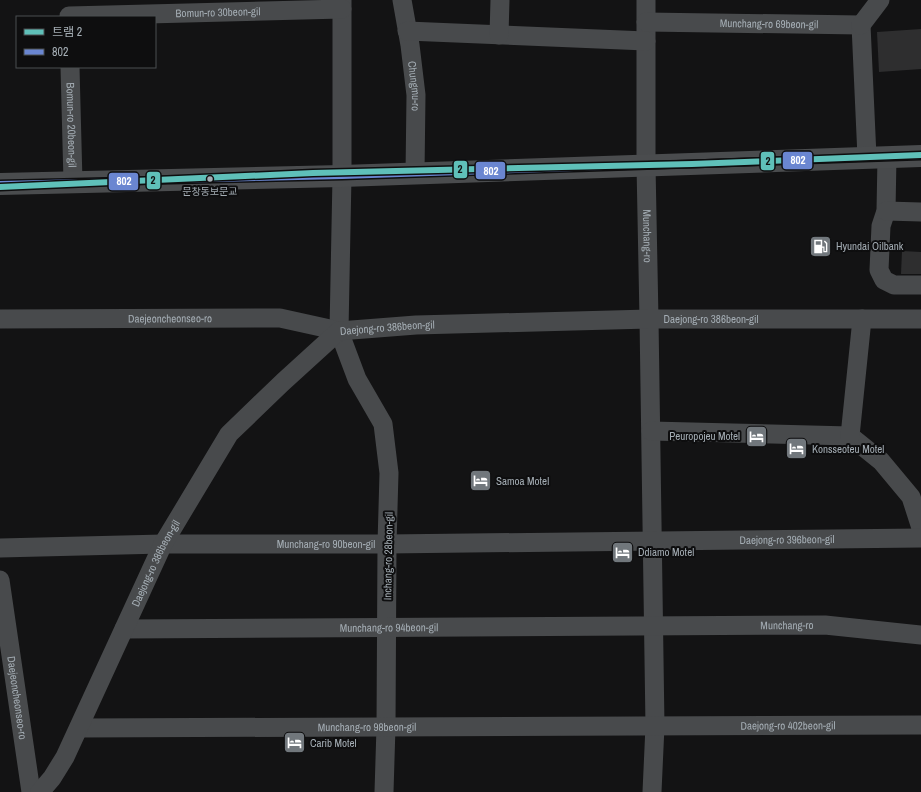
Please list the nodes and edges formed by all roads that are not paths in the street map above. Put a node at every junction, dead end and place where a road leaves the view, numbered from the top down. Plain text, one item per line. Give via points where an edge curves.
1 (402, 0) edge
2 (500, 0) edge
3 (646, 0) edge
4 (880, 0) edge
5 (342, 5) edge
6 (69, 11) edge
7 (646, 22) junction
8 (861, 25) junction
9 (407, 31) junction
10 (499, 35) junction
11 (646, 41) junction
12 (70, 68) edge
13 (921, 156) edge
14 (877, 157) junction
15 (646, 165) junction
16 (415, 174) junction
17 (342, 176) junction
18 (73, 182) junction
19 (0, 184) edge
20 (886, 211) junction
21 (921, 212) edge
22 (921, 285) edge
23 (0, 319) edge
24 (649, 319) junction
25 (862, 319) junction
26 (921, 319) edge
27 (339, 331) junction
28 (651, 431) junction
29 (850, 436) junction
30 (921, 528) edge
31 (921, 538) edge
32 (652, 540) junction
33 (163, 544) junction
34 (387, 544) junction
35 (0, 548) edge
36 (0, 580) edge
37 (653, 626) junction
38 (387, 628) junction
39 (124, 629) junction
40 (921, 635) edge
41 (921, 725) edge
42 (655, 726) junction
43 (386, 727) junction
44 (79, 728) junction
45 (31, 792) edge
46 (40, 792) edge
47 (384, 792) edge
48 (652, 792) edge

1 - 9 street, Chungmu-ro
2 - 10 street
3 - 7 street, Munchang-ro
4 - 8 street
5 - 6 street, Bomun-ro 30beon-gil
5 - 17 street, Bomun-ro 30beon-gil
7 - 8 street, Munchang-ro 69beon-gil
7 - 11 street, Munchang-ro
8 - 14 street
9 - 10 street
9 - 16 street, Chungmu-ro via 416,94
10 - 11 street
11 - 15 street, Munchang-ro
12 - 18 street, Bomun-ro 20beon-gil
13 - 14 main road
14 - 15 main road
14 - 20 street
15 - 16 main road
15 - 24 street, Munchang-ro
16 - 17 main road
17 - 18 main road
17 - 27 street
18 - 19 main road
20 - 21 street
20 - 22 street via 881,226 879,270 884,280 894,285
23 - 27 street, Daejeoncheonseo-ro via 280,318
24 - 25 street, Daejong-ro 386beon-gil
24 - 27 street, Daejong-ro 386beon-gil via 416,325
24 - 28 street, Munchang-ro
25 - 26 street, Daejong-ro 386beon-gil
25 - 29 street
27 - 33 street, Daejong-ro 386beon-gil via 229,434
27 - 34 street, Inchang-ro 28beon-gil via 357,379 383,424 389,473
28 - 29 street
28 - 32 street, Munchang-ro
29 - 30 street via 881,461 911,497
31 - 32 street, Daejong-ro 396beon-gil
32 - 34 street, Munchang-ro 90beon-gil
32 - 37 street, Munchang-ro
33 - 34 street, Munchang-ro 90beon-gil
33 - 35 street, Munchang-ro 90beon-gil
33 - 39 street, Daejong-ro 386beon-gil
34 - 38 street, Inchang-ro 28beon-gil
36 - 45 street, Daejeoncheonseo-ro
37 - 38 street, Munchang-ro 94beon-gil
37 - 40 street, Munchang-ro via 825,625
37 - 42 street, Munchang-ro
38 - 39 street, Munchang-ro 94beon-gil
38 - 43 street, Inchang-ro 28beon-gil
39 - 44 street, Daejong-ro 386beon-gil
41 - 42 street, Daejong-ro 402beon-gil
42 - 43 street, Munchang-ro 98beon-gil
42 - 48 street, Munchang-ro
43 - 44 street, Munchang-ro 98beon-gil
43 - 47 street, Inchang-ro 28beon-gil
44 - 46 street, Daejong-ro 386beon-gil via 65,757

